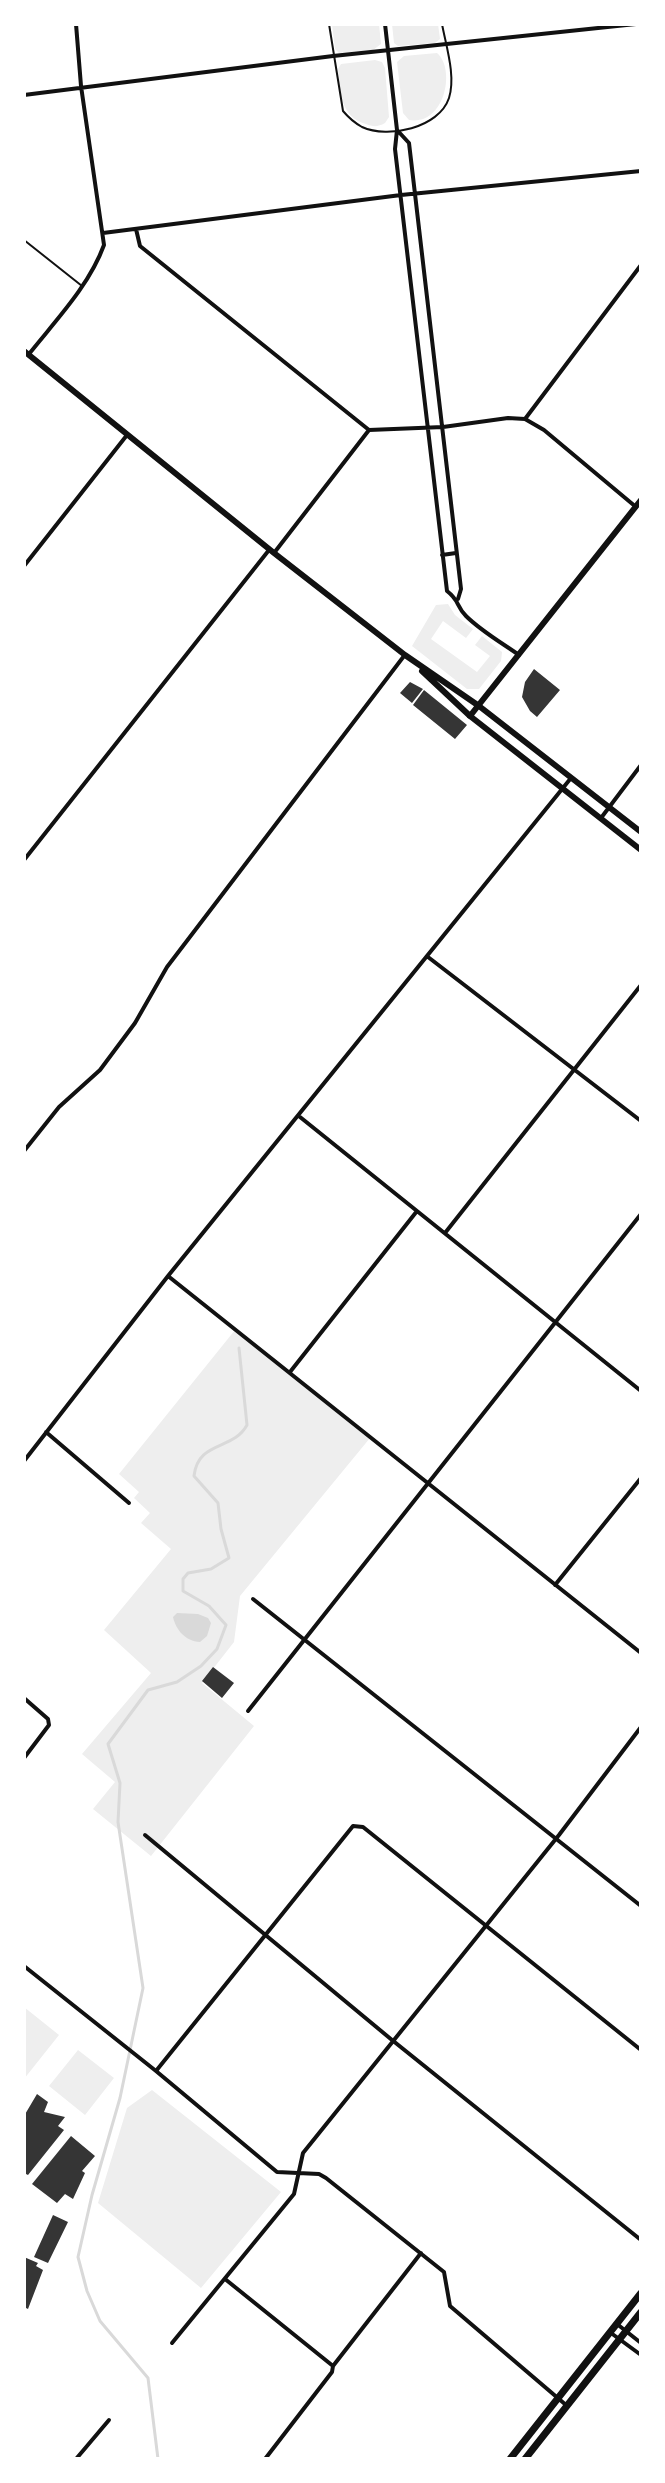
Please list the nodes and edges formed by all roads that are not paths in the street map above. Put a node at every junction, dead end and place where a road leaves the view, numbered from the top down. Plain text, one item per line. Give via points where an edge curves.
1 (76, 24) edge
2 (329, 24) edge
3 (385, 24) edge
4 (442, 24) edge
5 (636, 24) edge
6 (446, 46) junction
7 (388, 51) junction
8 (333, 56) junction
9 (81, 86) junction
10 (24, 95) edge
11 (397, 130) junction
12 (641, 171) edge
13 (415, 194) junction
14 (401, 195) junction
15 (136, 229) junction
16 (103, 233) junction
17 (24, 240) edge
18 (641, 265) edge
19 (82, 286) junction
20 (26, 352) edge
21 (525, 419) junction
22 (443, 427) junction
23 (427, 428) junction
24 (369, 430) junction
25 (127, 435) junction
26 (641, 500) edge
27 (636, 507) junction
28 (271, 551) junction
29 (456, 553) junction
30 (442, 555) junction
31 (24, 566) edge
32 (458, 599) junction
33 (405, 655) junction
34 (519, 655) junction
35 (479, 706) junction
36 (470, 716) junction
37 (641, 765) edge
38 (571, 778) junction
39 (563, 788) junction
40 (609, 807) junction
41 (601, 818) junction
42 (641, 832) edge
43 (641, 850) edge
44 (24, 860) edge
45 (428, 957) junction
46 (641, 985) edge
47 (575, 1068) junction
48 (300, 1117) junction
49 (641, 1121) edge
50 (24, 1151) edge
51 (417, 1211) junction
52 (641, 1214) edge
53 (445, 1233) junction
54 (168, 1276) junction
55 (554, 1322) junction
56 (289, 1373) junction
57 (641, 1391) edge
58 (46, 1432) junction
59 (24, 1461) edge
60 (641, 1478) edge
61 (429, 1484) junction
62 (129, 1503) dead end
63 (555, 1585) junction
64 (253, 1599) dead end
65 (305, 1640) junction
66 (641, 1653) edge
67 (24, 1698) edge
68 (248, 1711) dead end
69 (641, 1727) edge
70 (24, 1758) edge
71 (145, 1835) dead end
72 (557, 1838) junction
73 (641, 1906) edge
74 (486, 1925) junction
75 (264, 1935) junction
76 (24, 1966) edge
77 (392, 2040) junction
78 (641, 2050) edge
79 (156, 2071) junction
80 (297, 2174) junction
81 (641, 2240) edge
82 (421, 2253) junction
83 (225, 2279) junction
84 (641, 2293) edge
85 (641, 2312) edge
86 (617, 2324) junction
87 (626, 2331) junction
88 (610, 2332) junction
89 (619, 2339) junction
90 (172, 2343) dead end
91 (641, 2343) edge
92 (641, 2355) edge
93 (333, 2366) junction
94 (558, 2398) junction
95 (566, 2405) junction
96 (109, 2420) dead end
97 (512, 2456) edge
98 (76, 2459) edge
99 (265, 2459) edge
100 (524, 2459) edge

1 - 9 street
2 - 8 lane
3 - 7 street
4 - 6 lane
5 - 6 street
6 - 7 street
6 - 11 lane via 449,98 427,123
7 - 8 street
7 - 11 street
8 - 9 street
8 - 11 lane via 343,111 361,127
9 - 10 street
9 - 16 street
11 - 13 street via 409,143
11 - 14 street
12 - 13 street
13 - 14 street
13 - 22 street
14 - 15 street
14 - 23 street
15 - 16 street
15 - 24 street via 140,246
16 - 19 street via 104,245
17 - 19 lane
18 - 21 street
19 - 20 street
20 - 25 main road
21 - 22 street
21 - 27 street
22 - 23 street
22 - 29 street
23 - 24 street
23 - 30 street
24 - 28 street
25 - 28 main road
25 - 31 street
26 - 27 main road
27 - 34 main road
28 - 33 main road
28 - 44 street
29 - 30 street
29 - 32 street
30 - 32 street via 447,591
32 - 34 street via 467,617
33 - 35 main road
33 - 36 main road
33 - 50 street via 167,967 100,1070 59,1107
34 - 35 main road
35 - 36 main road
35 - 38 main road
36 - 39 main road
37 - 40 street
38 - 39 street
38 - 40 main road
39 - 41 main road
39 - 45 street
40 - 41 street
40 - 42 main road
41 - 43 main road
45 - 47 street
45 - 48 street
46 - 47 street
47 - 49 street
47 - 53 street
48 - 51 street
48 - 54 street
51 - 53 street
51 - 56 street
52 - 55 street
53 - 55 street
54 - 56 street
54 - 58 street
55 - 57 street
55 - 61 street
56 - 61 street
58 - 59 street
58 - 62 street
60 - 63 street
61 - 63 street
61 - 65 street
63 - 66 street
64 - 65 street
65 - 68 street
65 - 72 street
67 - 70 street via 49,1725
69 - 72 street
71 - 75 street
72 - 73 street
72 - 74 street
74 - 75 street via 363,1827 353,1826
74 - 77 street
74 - 78 street
75 - 77 street
75 - 79 street
76 - 79 street
77 - 80 street via 303,2153
77 - 81 street
79 - 80 street via 277,2172
80 - 82 street via 326,2178
80 - 83 street via 294,2194
82 - 93 street
82 - 94 street via 444,2272 450,2306
83 - 90 street
83 - 93 street
84 - 86 highway
85 - 87 highway
86 - 87 street
86 - 88 highway
87 - 89 highway
87 - 91 street
88 - 89 street
88 - 94 highway
89 - 92 street
89 - 95 highway
93 - 99 street
94 - 95 street
94 - 97 highway
95 - 100 highway
96 - 98 street
97 - 100 street

